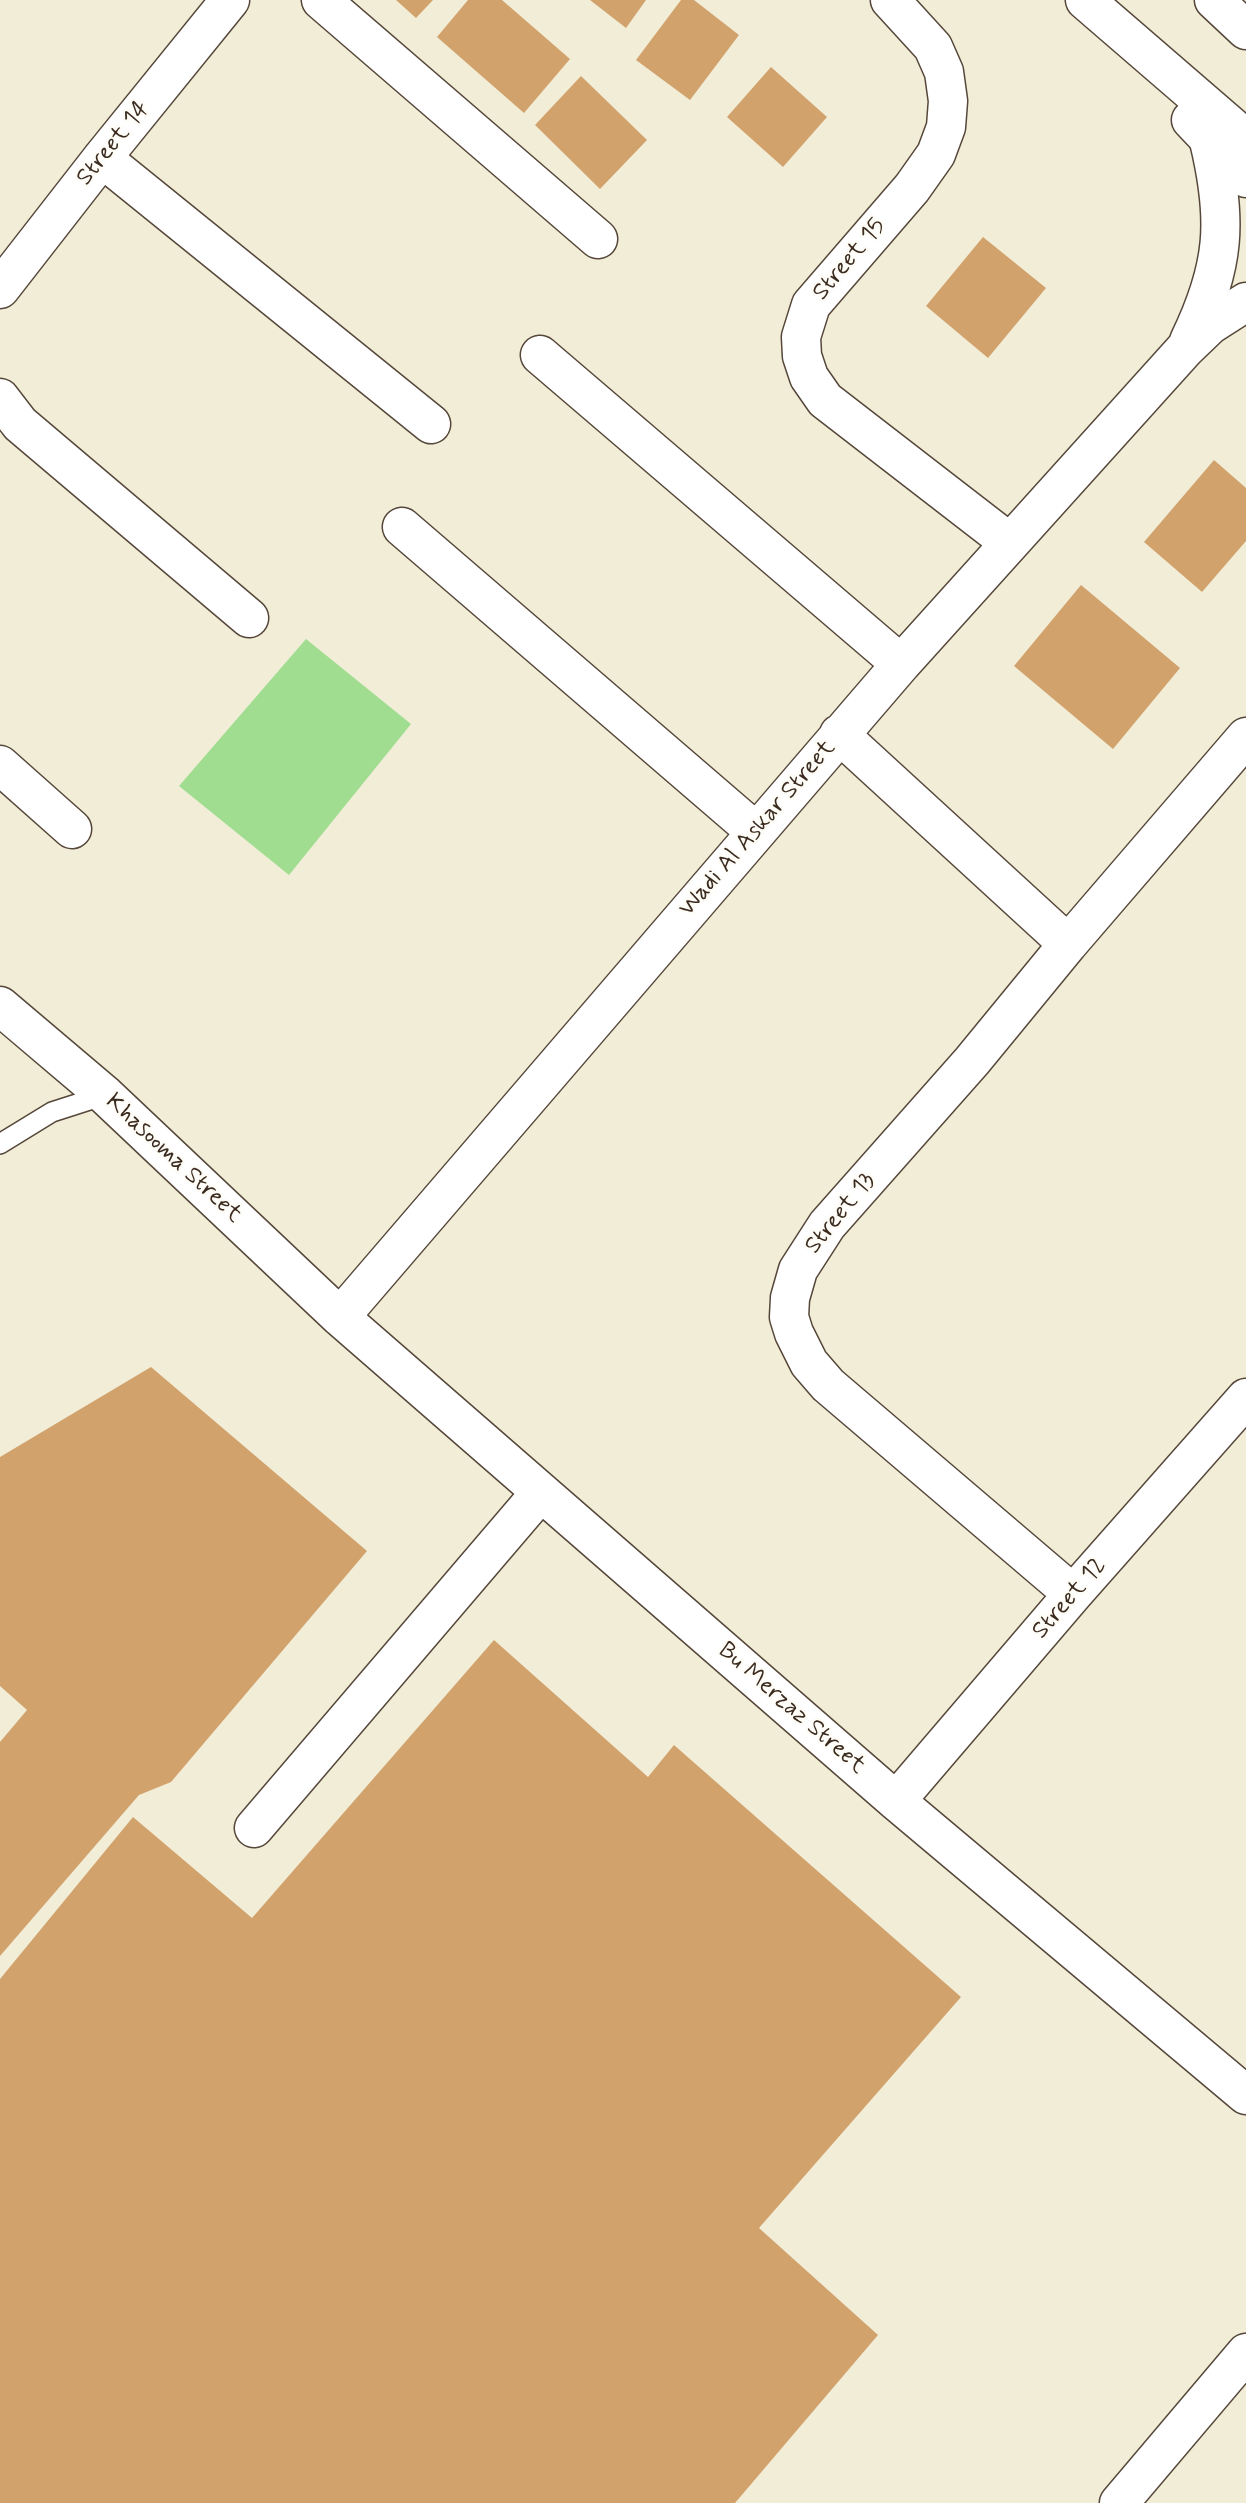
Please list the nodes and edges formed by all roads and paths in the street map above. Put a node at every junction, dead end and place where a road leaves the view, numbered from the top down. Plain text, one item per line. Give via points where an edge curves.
1 (230, 0) edge
2 (321, 0) edge
3 (890, 0) edge
4 (1214, 0) edge
5 (1096, 9) edge
6 (1246, 30) edge
7 (1227, 140) edge
8 (102, 158) junction
9 (1246, 178) edge
10 (598, 239) dead end
11 (0, 289) edge
12 (1246, 302) edge
13 (1185, 349) junction
14 (540, 355) dead end
15 (7, 413) edge
16 (431, 424) dead end
17 (401, 527) dead end
18 (1010, 543) junction
19 (249, 618) dead end
20 (901, 664) junction
21 (839, 734) junction
22 (1246, 737) edge
23 (0, 765) edge
24 (72, 829) dead end
25 (755, 831) junction
26 (1068, 944) junction
27 (0, 1006) edge
28 (106, 1095) junction
29 (0, 1144) edge
30 (340, 1317) junction
31 (1246, 1398) edge
32 (541, 1492) junction
33 (1073, 1594) junction
34 (896, 1801) junction
35 (254, 1828) dead end
36 (1246, 2095) edge
37 (1246, 2353) edge
38 (1119, 2503) edge

1 - 8 street, Street 14
2 - 10 street
3 - 18 street, Street 15 via 933,47 944,72 946,127 936,155 912,188 811,305 801,337 802,356 825,400
4 - 6 street
5 - 7 street via 1151,74
7 - 9 street
7 - 13 street, Wadi Al Askar Street via 1219,183 1222,226 1216,269 1204,310
8 - 11 street, Street 14
8 - 16 street
12 - 13 street, Wadi Al Askar Street via 1210,325
13 - 18 street, Wadi Al Askar Street
14 - 20 street
15 - 19 street
17 - 25 street
18 - 20 street, Wadi Al Askar Street
20 - 21 street, Wadi Al Askar Street
21 - 25 street, Wadi Al Askar Street
21 - 26 street
22 - 26 street, Street 13
23 - 24 street
25 - 30 street, Wadi Al Askar Street
26 - 33 street, Street 13 via 827,1225 797,1270 789,1317 808,1363 828,1385
27 - 28 street, Khasooma Street
28 - 29 lane via 52,1112
28 - 30 street, Khasooma Street
30 - 32 street, Bu Merzaz Street
31 - 33 street, Street 12
32 - 34 street, Bu Merzaz Street
32 - 35 street
33 - 34 street, Street 12
34 - 36 street, Bu Merzaz Street
37 - 38 street

